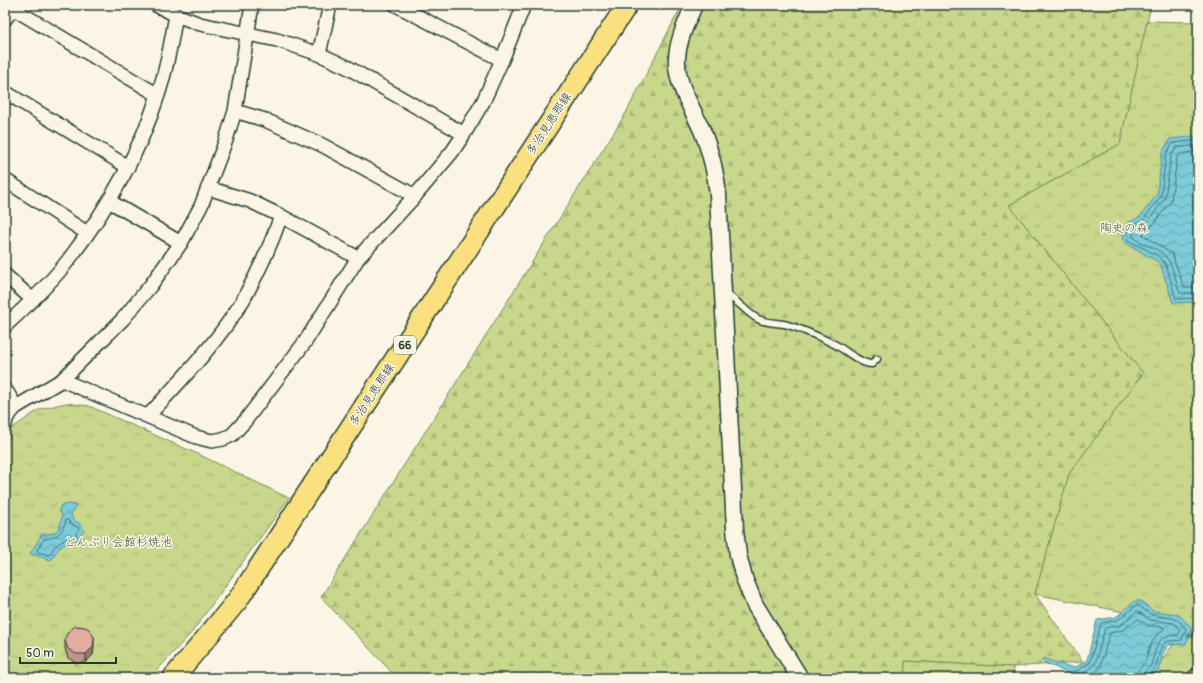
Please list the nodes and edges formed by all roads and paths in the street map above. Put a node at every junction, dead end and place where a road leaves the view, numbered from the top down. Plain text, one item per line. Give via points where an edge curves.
1 (156, 5) edge
2 (252, 5) edge
3 (330, 5) edge
4 (396, 5) edge
5 (524, 5) edge
6 (627, 5) edge
7 (694, 5) edge
8 (15, 7) edge
9 (176, 15) junction
10 (5, 20) edge
11 (248, 33) junction
12 (319, 54) junction
13 (502, 60) junction
14 (5, 92) edge
15 (158, 95) junction
16 (235, 111) junction
17 (464, 134) junction
18 (128, 167) junction
19 (5, 180) edge
20 (208, 188) junction
21 (414, 196) junction
22 (109, 201) junction
23 (282, 216) junction
24 (87, 233) junction
25 (181, 243) junction
26 (358, 258) junction
27 (5, 275) edge
28 (723, 293) junction
29 (33, 300) junction
30 (5, 326) edge
31 (877, 360) dead end
32 (62, 380) junction
33 (5, 389) edge
34 (16, 407) junction
35 (148, 416) junction
36 (6, 420) edge
37 (1198, 670) edge
38 (173, 678) edge
39 (800, 678) edge
40 (1188, 678) edge

1 - 9 street
2 - 11 street
3 - 12 street
4 - 13 street
5 - 13 street
6 - 38 main road, 多治見恵那線 / 66 via 237,601
7 - 28 street via 684,27 677,58 680,82 705,137 715,169
8 - 10 street
8 - 15 street
9 - 11 street via 200,24
9 - 15 street
11 - 12 street
11 - 16 street
12 - 17 street
13 - 17 street via 483,102
14 - 18 street
15 - 18 street via 145,132
16 - 20 street
16 - 21 street via 264,120 322,145
17 - 21 street
18 - 22 street
19 - 24 street
20 - 23 street via 250,201
20 - 25 street via 202,206
21 - 26 street
22 - 24 street
22 - 25 street
23 - 26 street
23 - 35 street via 269,249 243,300 198,360
24 - 29 street via 69,259
25 - 32 street via 123,319
26 - 35 street via 305,342 232,435 212,441
27 - 29 street
28 - 31 lane via 760,320 788,325 845,350 864,364 872,364
28 - 39 street via 738,555 755,605
29 - 30 street
32 - 34 street
32 - 35 street
33 - 34 street
34 - 36 street
37 - 40 lane

